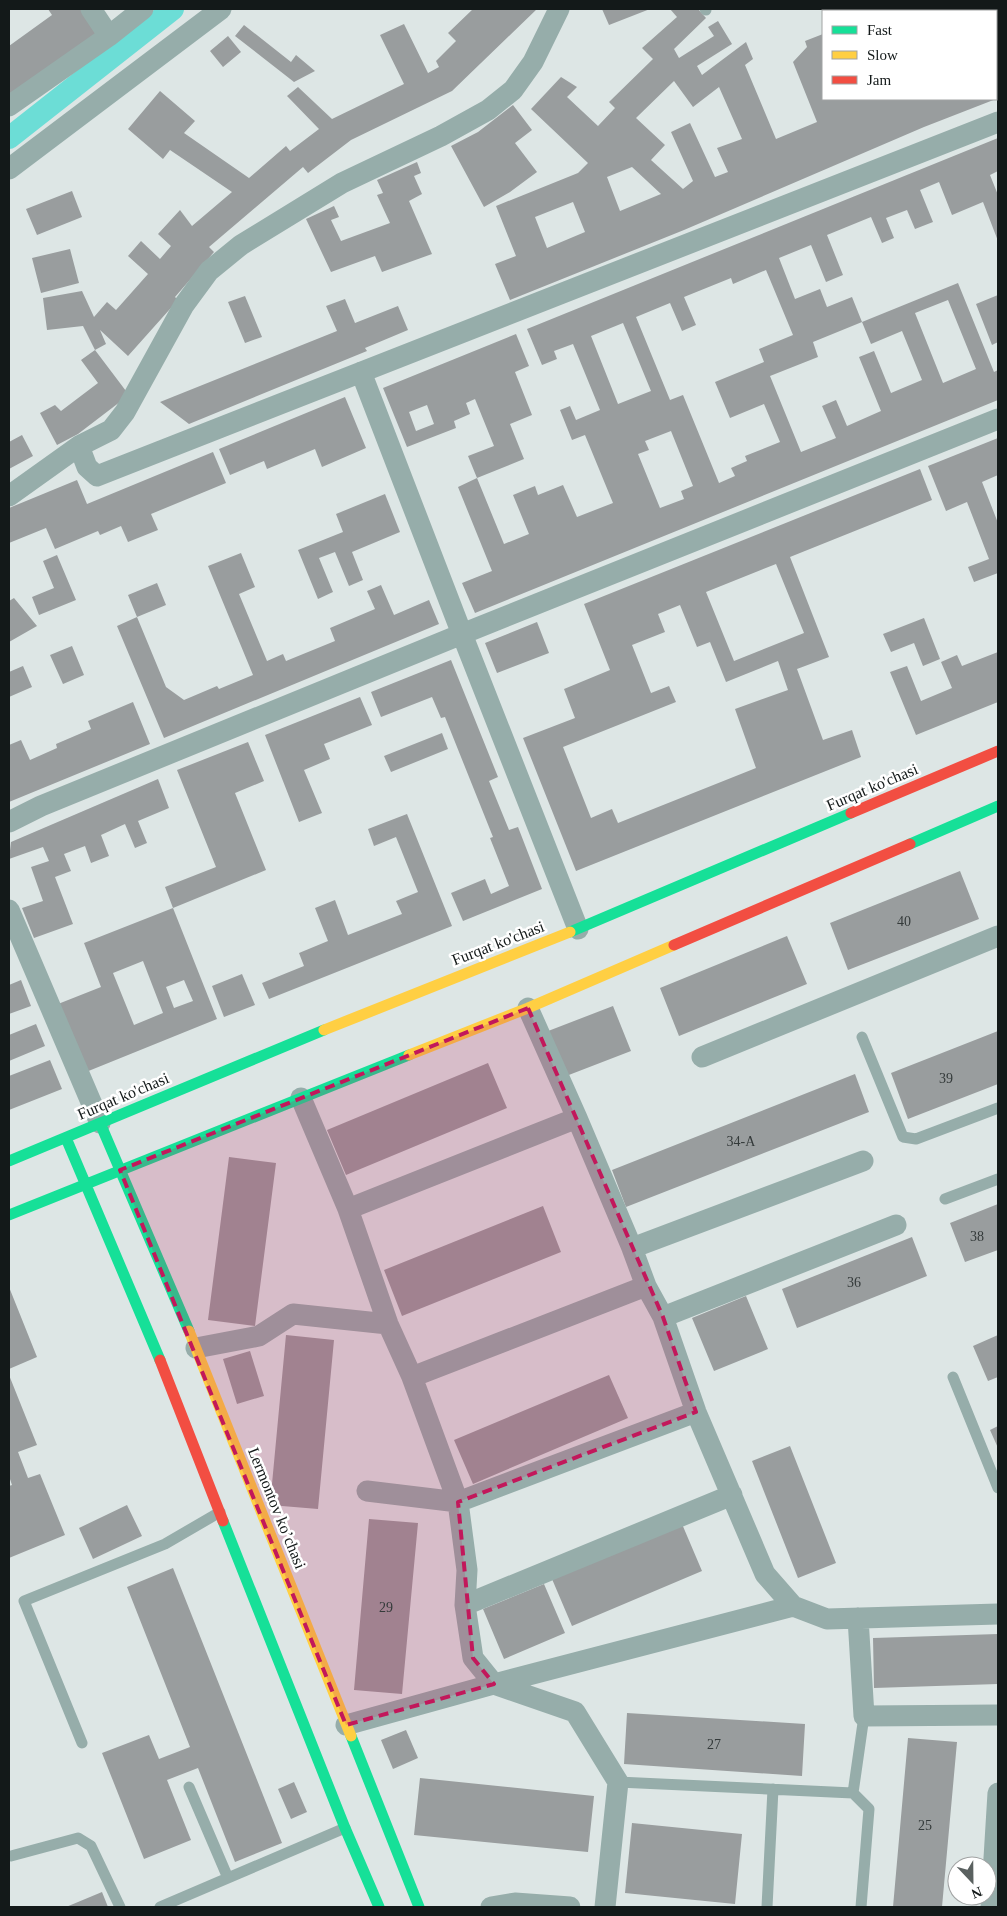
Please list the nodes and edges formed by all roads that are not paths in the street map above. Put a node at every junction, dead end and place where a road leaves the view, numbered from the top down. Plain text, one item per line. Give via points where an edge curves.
1 (91, 9) edge
2 (143, 9) edge
3 (221, 9) edge
4 (559, 9) edge
5 (110, 36) junction
6 (9, 106) edge
7 (998, 122) edge
8 (9, 169) edge
9 (361, 372) junction
10 (998, 419) edge
11 (79, 446) junction
12 (9, 496) edge
13 (462, 634) junction
14 (998, 751) edge
15 (998, 807) edge
16 (9, 822) edge
17 (9, 910) edge
18 (578, 929) junction
19 (998, 936) edge
20 (528, 1008) junction
21 (862, 1037) dead end
22 (702, 1056) dead end
23 (301, 1098) junction
24 (998, 1108) edge
25 (577, 1118) junction
26 (100, 1123) junction
27 (66, 1138) junction
28 (9, 1161) edge
29 (863, 1161) dead end
30 (120, 1170) junction
31 (998, 1179) edge
32 (86, 1184) junction
33 (945, 1199) dead end
34 (348, 1209) junction
35 (9, 1215) edge
36 (896, 1225) dead end
37 (632, 1248) junction
38 (646, 1286) junction
39 (663, 1317) junction
40 (388, 1324) junction
41 (196, 1348) junction
42 (412, 1377) junction
43 (953, 1377) dead end
44 (696, 1412) junction
45 (998, 1488) edge
46 (367, 1491) dead end
47 (732, 1495) junction
48 (458, 1502) junction
49 (220, 1512) junction
50 (465, 1604) junction
51 (793, 1606) junction
52 (998, 1614) edge
53 (858, 1618) junction
54 (494, 1684) junction
55 (998, 1715) edge
56 (864, 1716) junction
57 (346, 1725) junction
58 (82, 1743) dead end
59 (618, 1782) junction
60 (189, 1787) dead end
61 (772, 1789) junction
62 (853, 1793) junction
63 (998, 1793) edge
64 (345, 1828) junction
65 (11, 1856) dead end
66 (228, 1878) junction
67 (120, 1907) edge
68 (160, 1907) edge
69 (379, 1907) edge
70 (419, 1907) edge
71 (491, 1907) edge
72 (570, 1907) edge
73 (605, 1907) edge
74 (767, 1907) edge
75 (861, 1907) edge
76 (991, 1907) edge

1 - 5 street
2 - 5 street
3 - 8 street
4 - 11 street via 533,62 513,90 488,110 342,183 241,245 210,271 184,305 125,412 111,430
5 - 6 street
7 - 9 street
9 - 11 street via 97,476 88,467
9 - 13 street
10 - 13 street
11 - 12 street
13 - 16 street via 41,806
13 - 18 street
14 - 18 main road, Furqat ko'chasi
15 - 20 main road
17 - 26 street
18 - 26 main road, Furqat ko'chasi via 270,1051
19 - 22 street
20 - 23 main road
20 - 25 street
21 - 24 lane via 903,1137 916,1139
23 - 30 main road
23 - 34 street
25 - 34 street
25 - 37 street
26 - 27 main road, Furqat ko'chasi
26 - 30 main road, Lermontov ko’chasi
27 - 28 main road, Furqat ko'chasi
27 - 32 main road
29 - 37 street
30 - 32 main road
30 - 41 main road, Lermontov ko’chasi
31 - 33 lane
32 - 35 main road
32 - 49 main road
34 - 40 street
36 - 39 street
37 - 38 street
38 - 39 street
38 - 42 street
39 - 44 street
40 - 41 street via 293,1314 259,1336
40 - 42 street
41 - 57 main road, Lermontov ko’chasi
42 - 48 street
43 - 45 lane
44 - 47 street
44 - 48 street
46 - 48 street
47 - 50 street
47 - 51 street via 765,1574
48 - 50 street via 466,1570
49 - 58 lane via 165,1544 24,1601
49 - 64 main road
50 - 54 street via 473,1658
51 - 53 street via 826,1619
51 - 54 street
52 - 53 street
53 - 56 street
54 - 57 street
54 - 59 street via 575,1712
55 - 56 street
56 - 62 lane
57 - 70 main road, Lermontov ko’chasi
59 - 61 lane
59 - 73 street
60 - 66 lane
61 - 62 lane
61 - 74 lane
62 - 75 lane via 869,1809
63 - 76 street
64 - 66 lane
64 - 69 main road
65 - 67 lane via 78,1838 91,1846
66 - 68 lane
71 - 72 street via 515,1902

